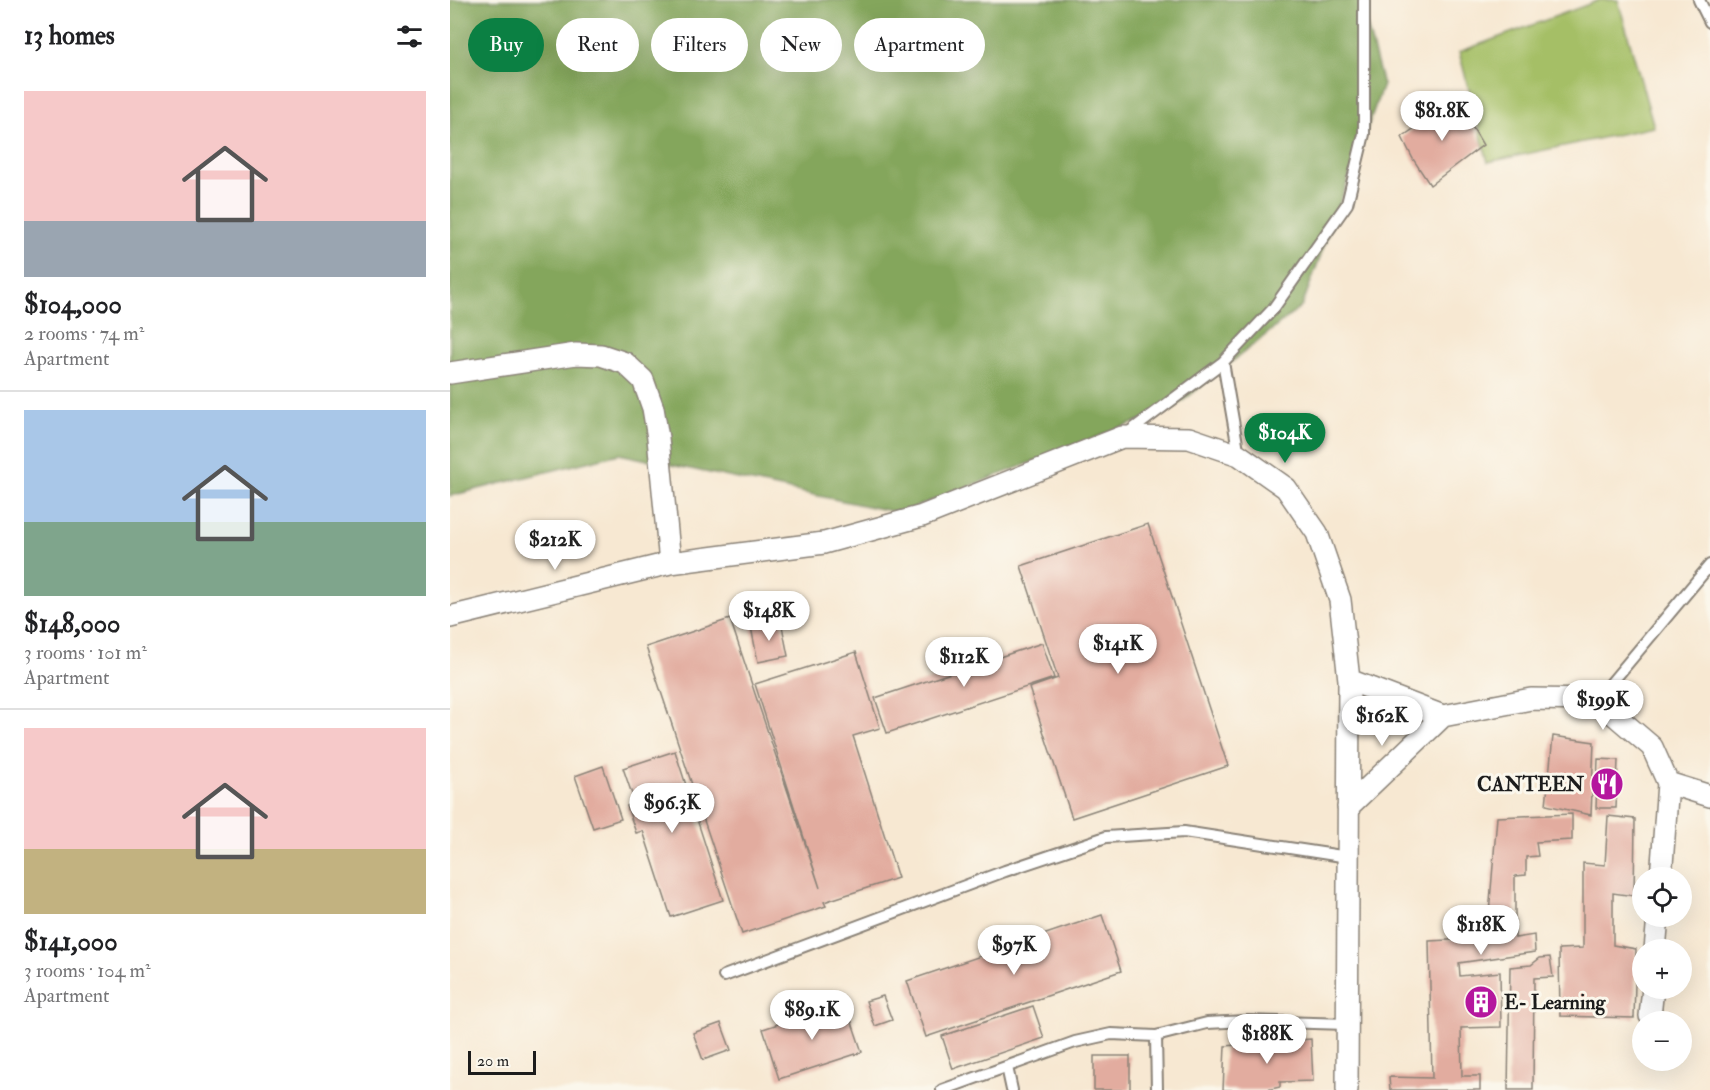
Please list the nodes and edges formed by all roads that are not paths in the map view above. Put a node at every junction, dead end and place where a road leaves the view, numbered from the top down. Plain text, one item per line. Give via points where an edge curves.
1 (1364, 0) edge
2 (1699, 0) edge
3 (1710, 22) edge
4 (1223, 362) junction
5 (450, 373) edge
6 (1122, 437) junction
7 (1239, 455) junction
8 (670, 563) junction
9 (1710, 565) edge
10 (450, 617) edge
11 (1349, 680) junction
12 (1597, 700) junction
13 (1443, 716) junction
14 (1668, 783) junction
15 (1710, 796) edge
16 (1348, 807) junction
17 (1348, 857) junction
18 (1662, 867) edge
19 (724, 976) dead end
20 (1347, 1024) junction
21 (1156, 1035) junction
22 (1007, 1067) junction
23 (942, 1090) edge
24 (1012, 1090) edge
25 (1157, 1090) edge
26 (1347, 1090) edge

1 - 4 lane via 1364,134 1347,204 1273,309
2 - 3 lane
4 - 6 lane
4 - 7 lane
5 - 8 street via 576,354 601,355 625,363 643,380 653,408
6 - 7 street via 1189,438
6 - 8 street via 922,516 824,543
7 - 11 street via 1286,488 1317,533 1340,600
8 - 10 street
9 - 12 lane
11 - 13 street
11 - 16 street
12 - 13 street via 1531,699
12 - 14 street via 1652,747
13 - 16 street
14 - 15 street
14 - 18 street
16 - 17 street
17 - 19 lane via 1184,832 1106,837
17 - 20 street
20 - 21 lane via 1207,1023
20 - 26 street
21 - 22 lane via 1111,1034 1075,1042
21 - 25 lane
22 - 23 lane
22 - 24 lane

